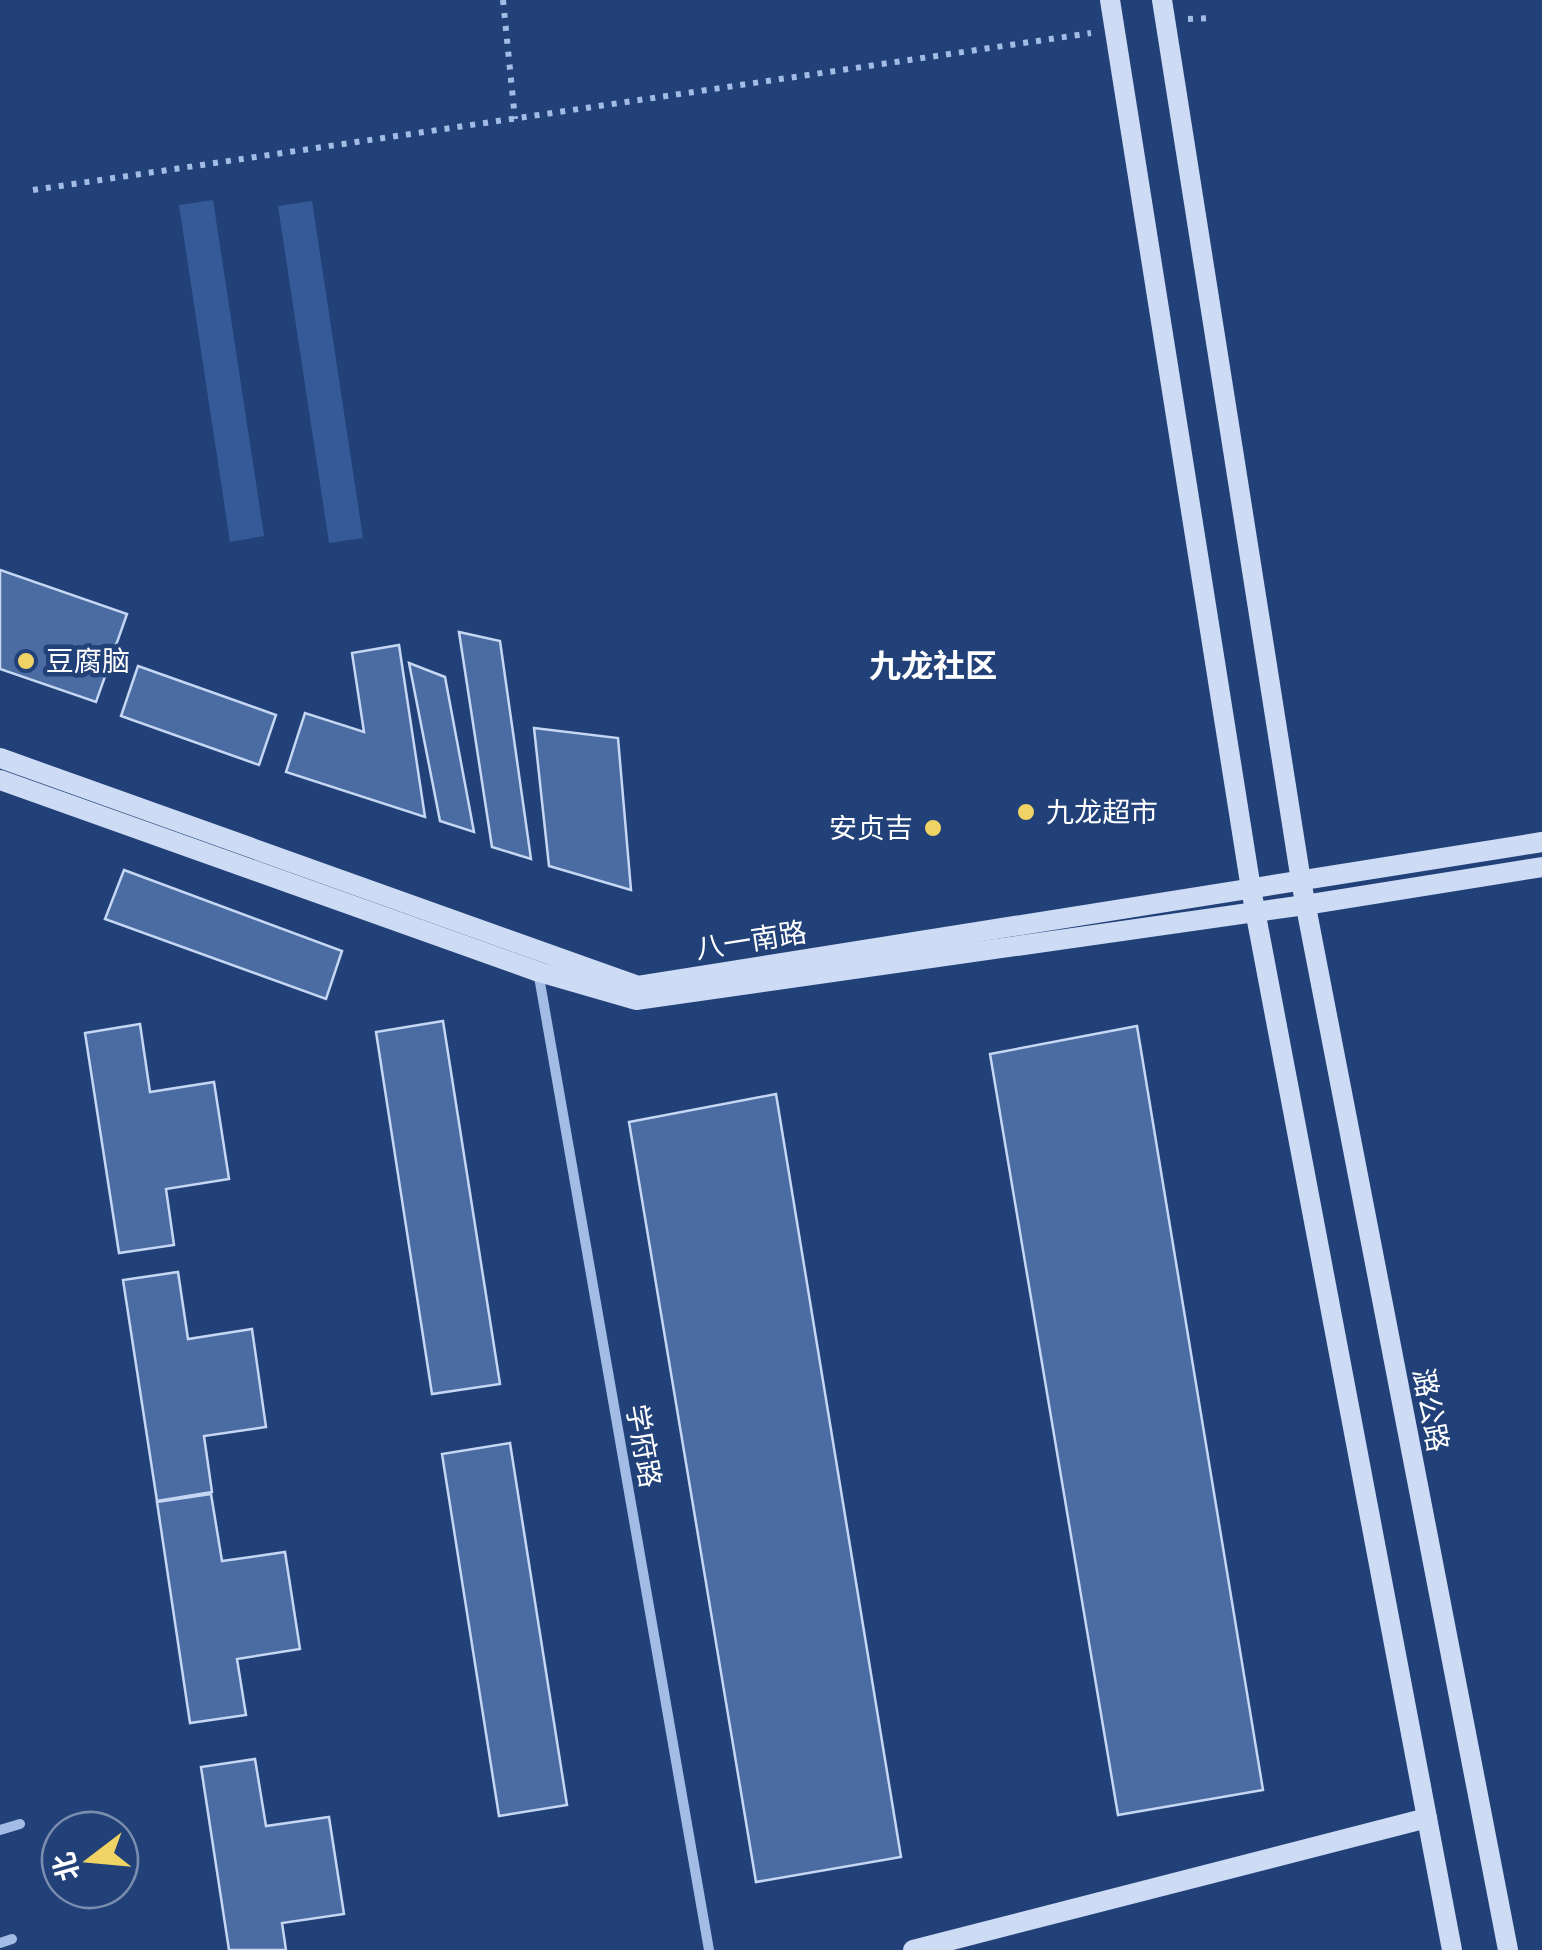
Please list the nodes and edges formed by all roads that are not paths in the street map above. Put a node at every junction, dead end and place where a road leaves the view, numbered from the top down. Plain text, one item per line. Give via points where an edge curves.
1 (1110, 0) edge
2 (1162, 0) edge
3 (0, 758) edge
4 (0, 780) edge
5 (1542, 842) edge
6 (1542, 867) edge
7 (1301, 880) junction
8 (1251, 888) junction
9 (1306, 906) junction
10 (1256, 912) junction
11 (534, 949) junction
12 (538, 972) junction
13 (1426, 1818) junction
14 (20, 1824) dead end
15 (0, 1830) edge
16 (12, 1939) dead end
17 (0, 1942) edge
18 (709, 1950) edge
19 (913, 1950) edge
20 (1452, 1950) edge
21 (1508, 1950) edge

1 - 8 main road
2 - 7 main road, 潞公路
3 - 11 main road, 八一南路
4 - 12 main road, 八一南路
5 - 7 main road, 八一南路
6 - 9 main road, 八一南路
7 - 8 main road, 八一南路
7 - 9 main road, 潞公路
8 - 10 main road
8 - 11 main road, 八一南路 via 638,986
9 - 10 main road, 八一南路
9 - 21 main road, 潞公路
10 - 12 main road, 八一南路 via 636,1000
10 - 13 main road
11 - 12 street, 学府路
12 - 18 street, 学府路
13 - 19 main road
13 - 20 main road
14 - 15 street
16 - 17 street

